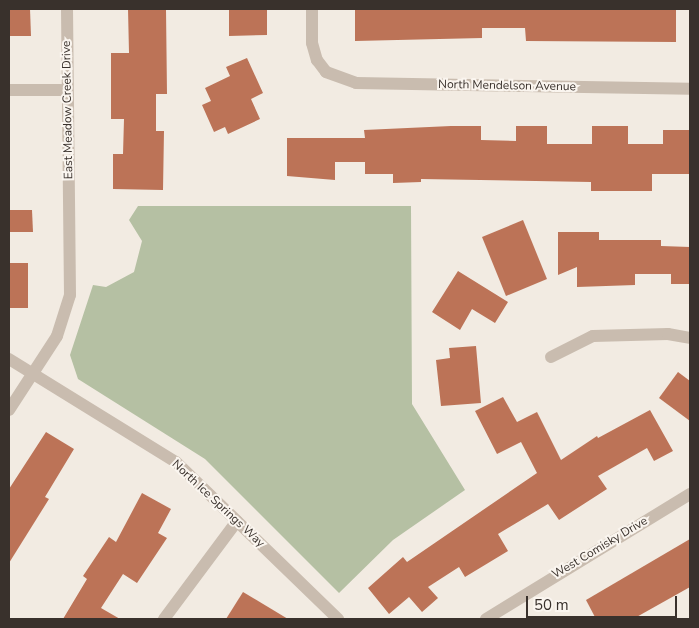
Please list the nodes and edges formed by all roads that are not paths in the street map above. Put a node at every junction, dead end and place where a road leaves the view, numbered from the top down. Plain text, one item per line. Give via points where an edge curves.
1 (67, 9) edge
2 (312, 9) edge
3 (690, 89) edge
4 (9, 90) edge
5 (66, 90) junction
6 (690, 338) edge
7 (551, 357) dead end
8 (9, 359) edge
9 (32, 374) junction
10 (9, 410) edge
11 (690, 494) edge
12 (237, 521) junction
13 (164, 619) edge
14 (338, 619) edge
15 (486, 619) edge

1 - 5 street, East Meadow Creek Drive
2 - 3 street, North Mendelson Avenue via 312,43 317,60 326,72 356,84
4 - 5 street
5 - 9 street, East Meadow Creek Drive via 71,211 70,295 56,336
6 - 7 street via 668,334 593,336
8 - 9 street, North Ice Springs Way
9 - 10 street, East Meadow Creek Drive
9 - 12 street, North Ice Springs Way via 176,462
11 - 15 street, West Comisky Drive
12 - 13 street
12 - 14 street, North Ice Springs Way

